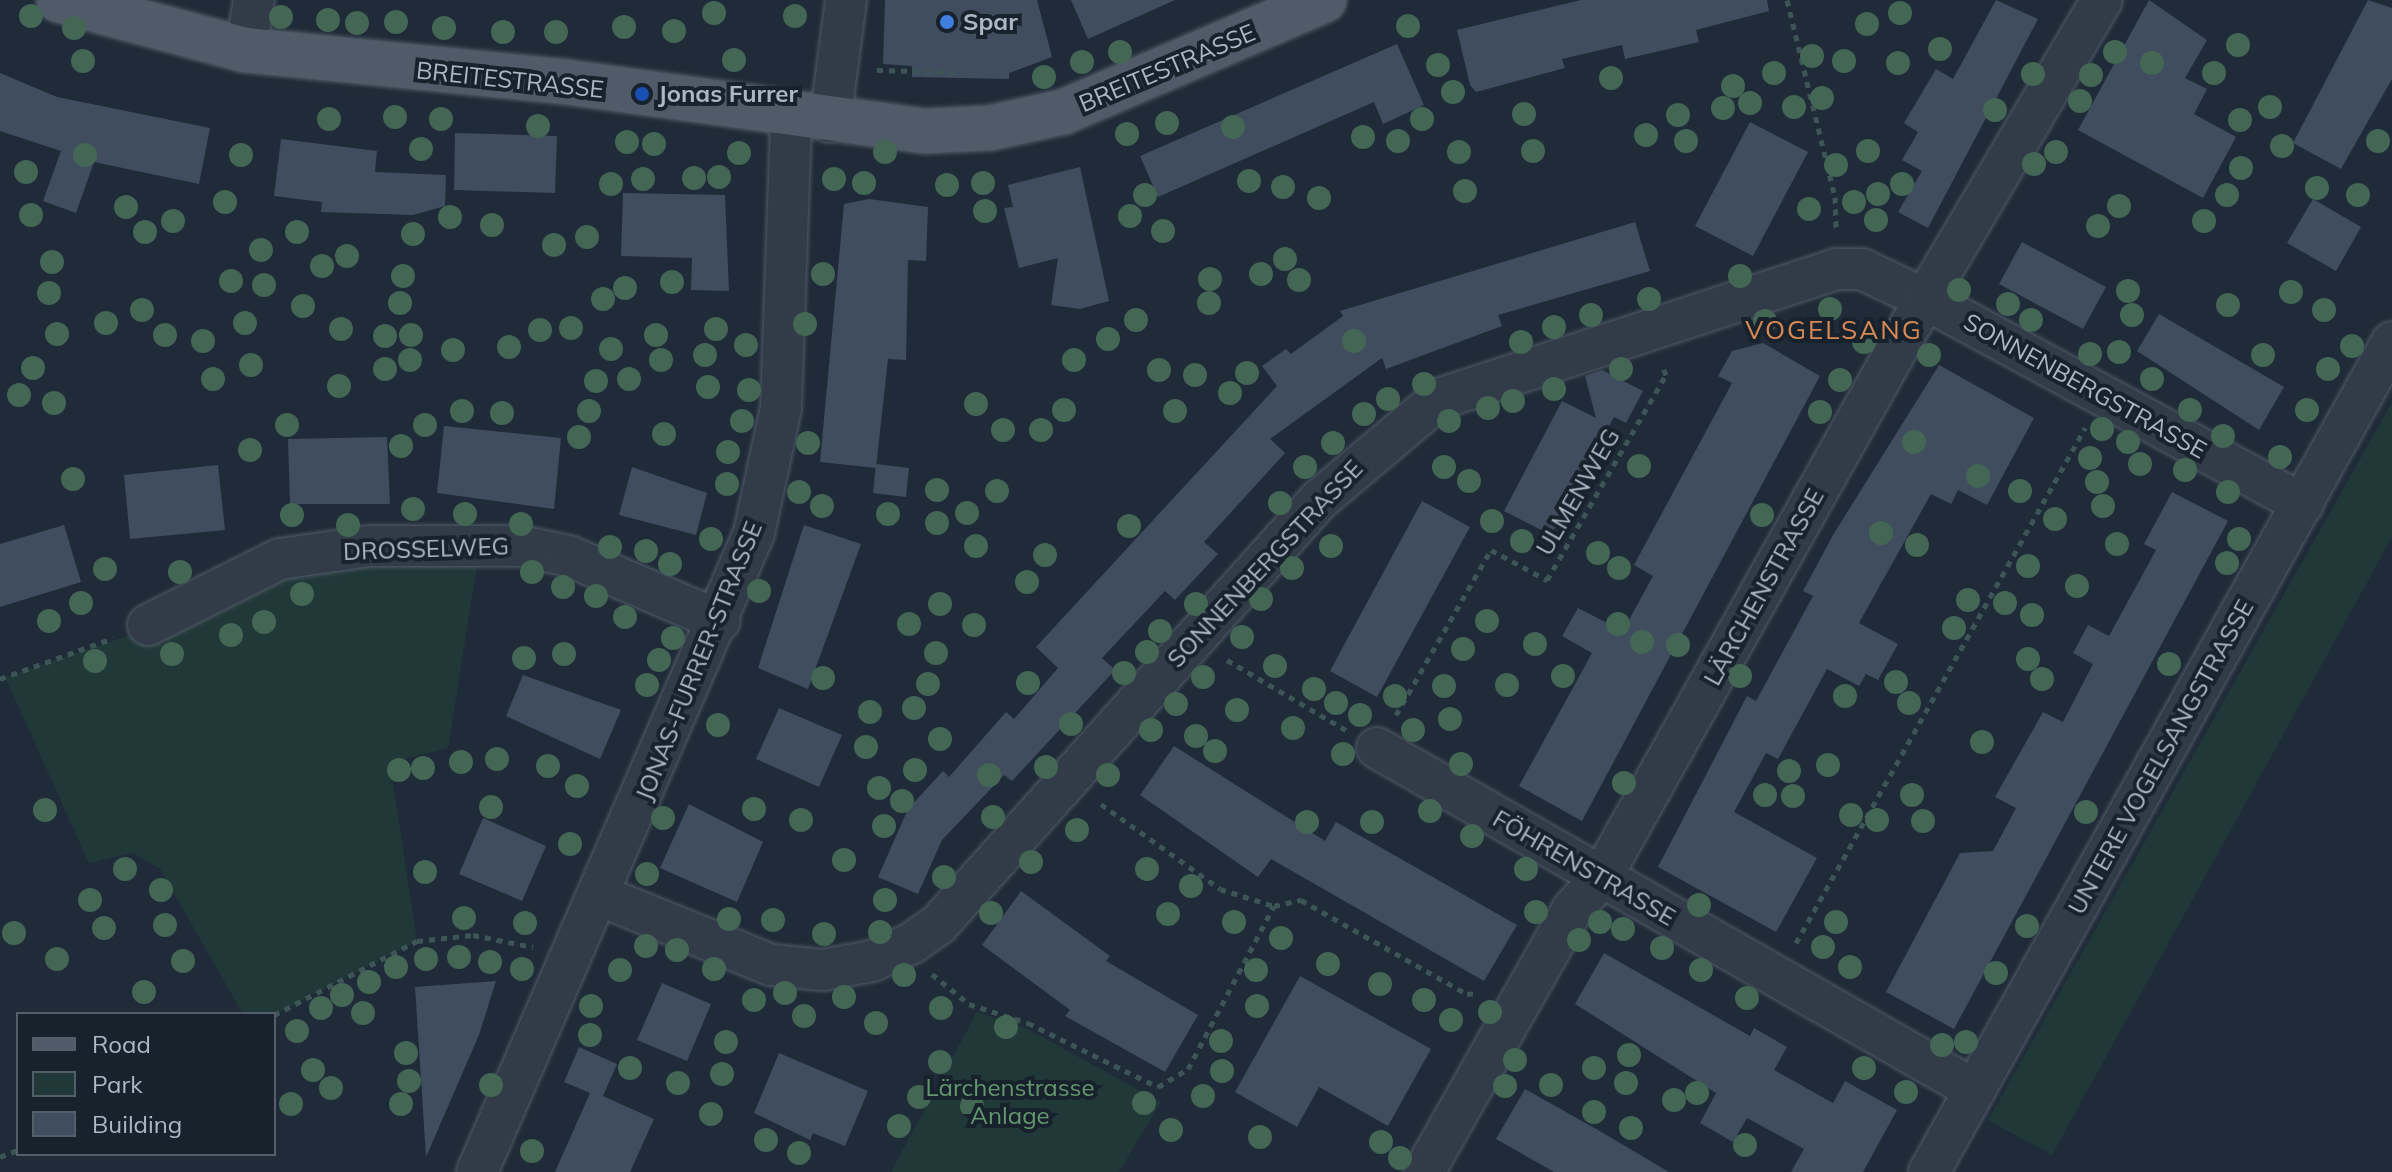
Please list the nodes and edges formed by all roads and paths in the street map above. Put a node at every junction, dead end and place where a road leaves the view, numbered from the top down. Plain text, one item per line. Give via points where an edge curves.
1 (59, 0) edge
2 (254, 0) edge
3 (846, 0) edge
4 (1324, 0) edge
5 (1787, 0) edge
6 (2102, 0) edge
7 (246, 50) junction
8 (892, 71) dead end
9 (957, 72) dead end
10 (811, 120) junction
11 (1837, 269) junction
12 (1925, 299) junction
13 (1651, 330) junction
14 (2392, 342) edge
15 (2103, 396) junction
16 (2303, 504) junction
17 (720, 621) junction
18 (148, 625) joint
19 (1194, 641) junction
20 (0, 679) edge
21 (1377, 748) junction
22 (1110, 810) dead end
23 (1601, 878) junction
24 (601, 896) junction
25 (1274, 906) junction
26 (546, 955) dead end
27 (1777, 977) junction
28 (1528, 988) junction
29 (969, 1004) dead end
30 (276, 1014) edge
31 (1975, 1090) junction
32 (477, 1172) edge
33 (1424, 1172) edge
34 (1929, 1172) edge

1 - 7 main road, BREITESTRASSE
2 - 7 street
3 - 10 street, JONAS-FURRER-STRASSE
4 - 10 main road, BREITESTRASSE via 1092,102 1022,122 937,131
5 - 11 path via 1835,197
6 - 12 street, LÄRCHENSTRASSE
7 - 10 main road, BREITESTRASSE via 566,82
8 - 9 path
10 - 17 street, JONAS-FURRER-STRASSE via 781,408 754,533
11 - 12 street, SONNENBERGSTRASSE via 1862,269
11 - 13 street, SONNENBERGSTRASSE
12 - 15 street, SONNENBERGSTRASSE
12 - 23 street, LÄRCHENSTRASSE
13 - 19 street, SONNENBERGSTRASSE via 1439,399 1319,500
13 - 21 path, ULMENWEG via 1666,375 1547,580 1491,550
14 - 16 street, UNTERE VOGELSANGSTRASSE
15 - 16 street, SONNENBERGSTRASSE
15 - 27 path
16 - 31 street, UNTERE VOGELSANGSTRASSE
17 - 18 street, DROSSELWEG via 569,556 521,546 370,546 280,559
17 - 24 street, JONAS-FURRER-STRASSE
18 - 20 path
19 - 21 path
19 - 24 street, SONNENBERGSTRASSE via 938,925 872,961 823,970 771,965
21 - 23 street, FÖHRENSTRASSE
22 - 25 path via 1220,889
23 - 27 street, FÖHRENSTRASSE
23 - 28 street, LÄRCHENSTRASSE via 1572,910
24 - 32 street, JONAS-FURRER-STRASSE
25 - 28 path via 1301,900 1467,994
25 - 29 path via 1188,1069 1158,1087 1028,1023
26 - 30 path via 473,935 417,941
27 - 31 street, FÖHRENSTRASSE
28 - 33 street, LÄRCHENSTRASSE
31 - 34 street, UNTERE VOGELSANGSTRASSE

